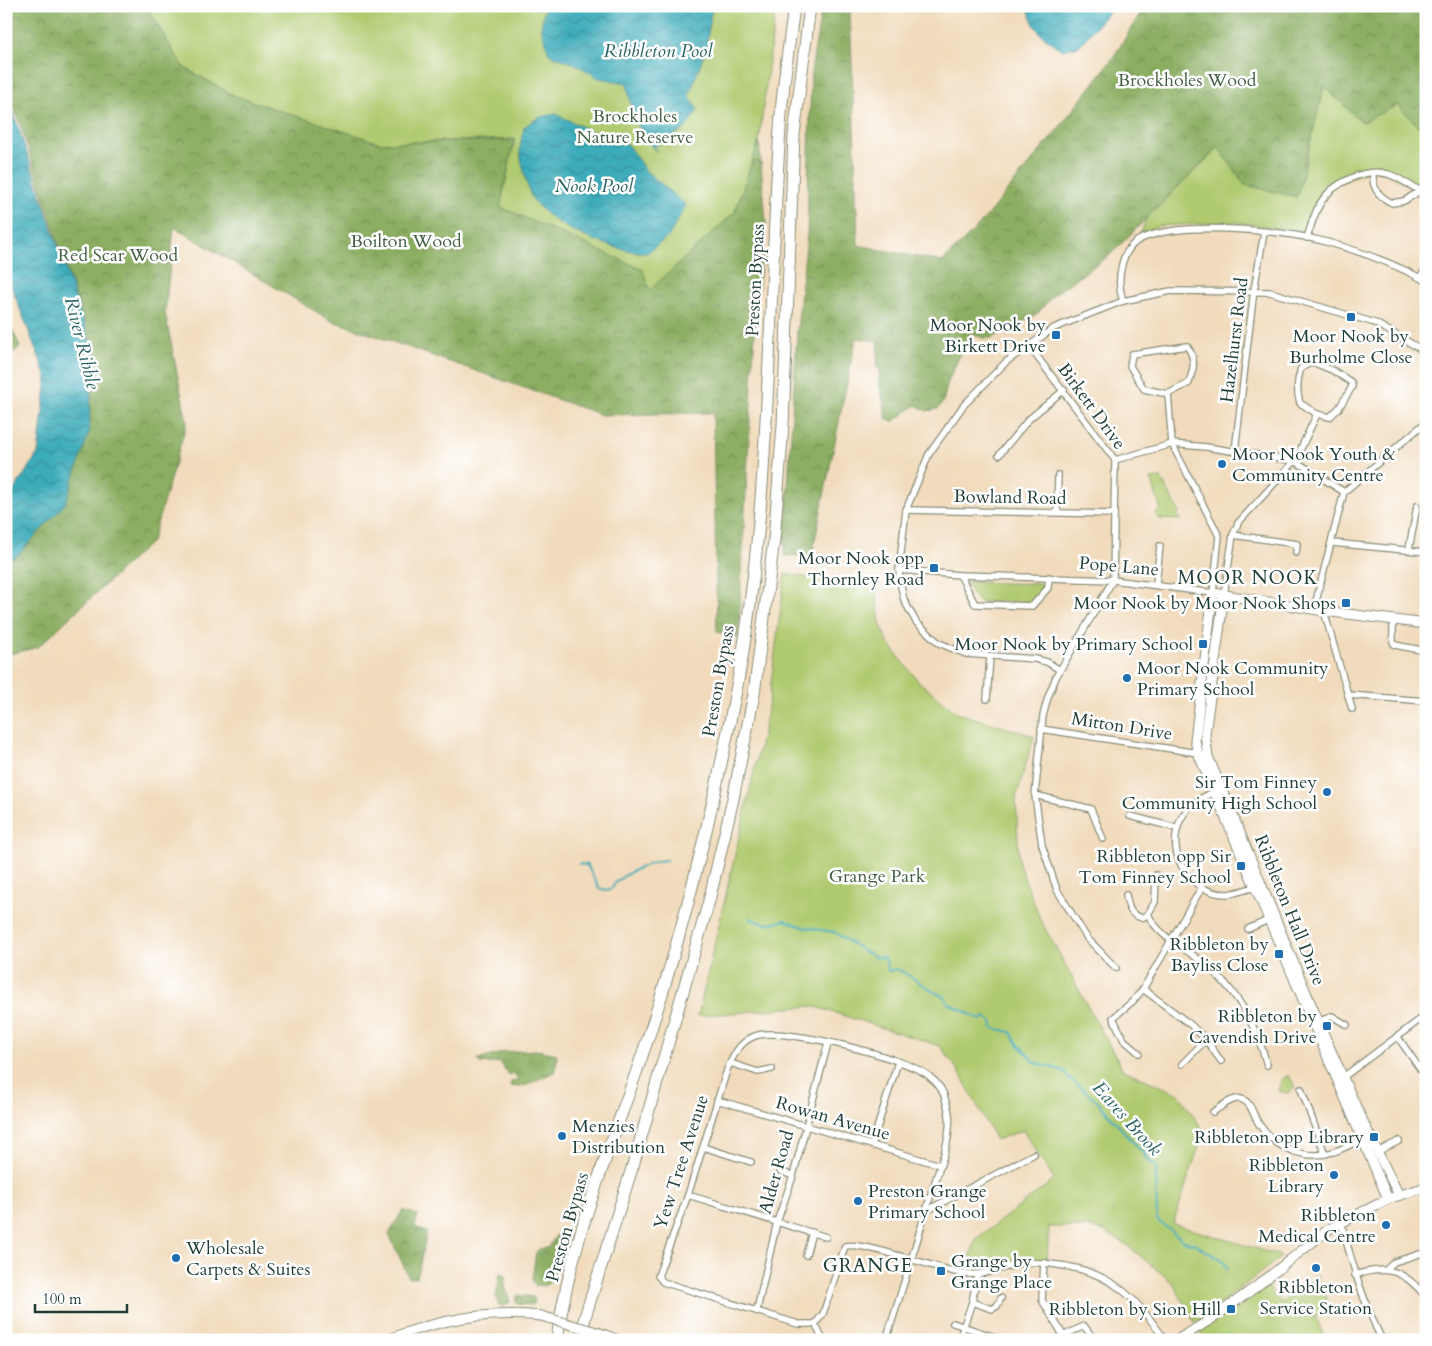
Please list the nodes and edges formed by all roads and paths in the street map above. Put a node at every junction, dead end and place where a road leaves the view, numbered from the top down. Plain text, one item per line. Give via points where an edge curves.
1 (794, 6) edge
2 (810, 6) edge
3 (1373, 173) junction
4 (1423, 192) edge
5 (1264, 233) junction
6 (1307, 238) junction
7 (1426, 268) edge
8 (1420, 278) junction
9 (1426, 281) edge
10 (1254, 290) junction
11 (1123, 301) junction
12 (1028, 346) junction
13 (1426, 352) edge
14 (1064, 390) junction
15 (1168, 394) junction
16 (1317, 414) junction
17 (1426, 422) edge
18 (1172, 444) junction
19 (1235, 451) junction
20 (999, 455) dead end
21 (1115, 460) junction
22 (1295, 461) junction
23 (1058, 475) dead end
24 (1344, 492) junction
25 (1417, 506) dead end
26 (906, 510) junction
27 (1056, 512) junction
28 (1114, 514) junction
29 (1233, 535) junction
30 (1332, 543) junction
31 (1160, 546) dead end
32 (1409, 549) junction
33 (1426, 552) edge
34 (1296, 553) dead end
35 (899, 570) junction
36 (960, 575) junction
37 (1049, 577) junction
38 (1113, 580) junction
39 (1156, 584) junction
40 (1213, 594) junction
41 (1224, 595) junction
42 (1314, 609) junction
43 (1324, 611) junction
44 (1393, 619) junction
45 (1426, 624) edge
46 (1426, 650) edge
47 (990, 657) junction
48 (1060, 670) junction
49 (1348, 695) junction
50 (987, 699) dead end
51 (1426, 701) edge
52 (1352, 709) dead end
53 (1041, 729) junction
54 (1202, 752) junction
55 (1217, 790) junction
56 (1035, 794) junction
57 (1130, 816) dead end
58 (1177, 828) junction
59 (1103, 840) dead end
60 (1156, 875) dead end
61 (1258, 886) junction
62 (1202, 888) junction
63 (1126, 895) dead end
64 (1148, 914) junction
65 (1268, 920) junction
66 (1248, 929) dead end
67 (1172, 941) junction
68 (1116, 968) dead end
69 (1143, 989) junction
70 (1310, 1011) junction
71 (1426, 1016) edge
72 (1318, 1022) junction
73 (1347, 1025) dead end
74 (1397, 1036) junction
75 (1206, 1040) junction
76 (828, 1043) junction
77 (1139, 1053) dead end
78 (1221, 1061) dead end
79 (898, 1062) junction
80 (730, 1063) junction
81 (1182, 1064) dead end
82 (1267, 1065) dead end
83 (772, 1069) dead end
84 (1420, 1069) dead end
85 (1339, 1080) junction
86 (1301, 1089) dead end
87 (717, 1100) junction
88 (1213, 1112) dead end
89 (806, 1126) junction
90 (1364, 1138) junction
91 (1399, 1141) dead end
92 (872, 1144) junction
93 (702, 1147) junction
94 (1377, 1152) junction
95 (1034, 1154) dead end
96 (1326, 1154) junction
97 (751, 1162) dead end
98 (940, 1165) junction
99 (780, 1171) dead end
100 (794, 1176) junction
101 (1426, 1187) edge
102 (688, 1195) junction
103 (1399, 1196) junction
104 (1388, 1199) junction
105 (926, 1211) junction
106 (777, 1222) junction
107 (1340, 1222) junction
108 (812, 1232) junction
109 (826, 1236) dead end
110 (1426, 1252) edge
111 (806, 1255) dead end
112 (912, 1260) junction
113 (1044, 1262) junction
114 (1387, 1268) junction
115 (1355, 1275) junction
116 (977, 1276) junction
117 (1426, 1297) edge
118 (1001, 1298) dead end
119 (972, 1302) junction
120 (757, 1310) junction
121 (953, 1323) dead end
122 (815, 1324) junction
123 (963, 1327) junction
124 (1064, 1335) junction
125 (1091, 1335) dead end
126 (992, 1336) dead end
127 (387, 1340) edge
128 (557, 1340) edge
129 (580, 1340) edge
130 (618, 1340) edge
131 (823, 1340) edge
132 (886, 1340) edge
133 (959, 1340) edge
134 (1054, 1340) edge
135 (1165, 1340) edge
136 (1177, 1340) edge
137 (1382, 1340) edge

1 - 128 highway, Preston Bypass via 780,127 765,468 757,548 735,696 714,801 679,941 584,1227 561,1310
2 - 129 highway, Preston Bypass via 794,134 774,540 754,694 708,901
3 - 4 street via 1386,173
3 - 4 street via 1375,189 1392,203
3 - 6 street via 1354,177 1331,191 1321,202
5 - 6 street
5 - 10 street, Hazelhurst Road
5 - 11 street via 1180,229 1140,239 1124,258 1120,291
6 - 8 street via 1330,243
7 - 8 street
8 - 9 street
10 - 11 street via 1170,290
10 - 13 street via 1369,320
10 - 19 street, Hazelhurst Road
11 - 12 street via 1054,328
12 - 14 street, Birkett Drive
12 - 26 street via 982,384 951,421 929,454
14 - 20 street via 1029,419
14 - 21 street, Birkett Drive
15 - 15 street via 1189,383 1194,355 1187,346 1132,354 1130,366 1144,389
15 - 18 street
16 - 16 street via 1300,404 1298,397 1301,368 1312,362 1351,382 1352,388 1335,414 1330,417
16 - 22 street
17 - 24 street
18 - 19 street
18 - 21 street
18 - 40 street via 1219,536
19 - 22 street
21 - 28 street, Birkett Drive
22 - 24 street
22 - 29 street via 1238,523
23 - 27 street
24 - 30 street
25 - 32 street
26 - 27 street, Bowland Road
26 - 35 street
27 - 28 street, Bowland Road
28 - 38 street, Birkett Drive
29 - 34 street via 1297,544
29 - 41 street
30 - 32 street
30 - 42 street
31 - 39 street
32 - 33 street
35 - 36 street, Pope Lane
35 - 47 street via 904,600 927,635 951,650
36 - 37 street, Pope Lane
36 - 37 street via 974,604 1032,606 1048,588
37 - 38 street, Pope Lane
38 - 39 street, Pope Lane
38 - 48 street
39 - 40 street, Pope Lane
40 - 41 street, Pope Lane
40 - 54 street, Ribbleton Hall Drive via 1195,740
41 - 42 street, Pope Lane
41 - 54 street, Ribbleton Hall Drive
42 - 43 street, Pope Lane
43 - 44 street, Pope Lane
43 - 49 street
44 - 45 street, Pope Lane
44 - 46 street via 1395,645
47 - 48 street via 1035,659
47 - 50 street
48 - 53 street via 1048,697
49 - 51 street
49 - 52 street
53 - 54 street, Mitton Drive
53 - 56 street
54 - 55 street, Ribbleton Hall Drive
55 - 58 street via 1190,806
55 - 61 street, Ribbleton Hall Drive
56 - 59 street via 1091,809
56 - 68 street via 1042,845 1057,890 1087,938
57 - 58 street
58 - 62 street via 1178,860 1188,876
60 - 64 street via 1156,902
61 - 62 street via 1228,894
61 - 65 street, Ribbleton Hall Drive
61 - 70 street, Ribbleton Hall Drive
62 - 67 street
63 - 64 street via 1133,914 1142,918
64 - 67 street via 1154,927
65 - 66 street, Ribbleton Hall Drive
65 - 70 street, Ribbleton Hall Drive
67 - 69 street
67 - 82 street via 1205,963 1232,992 1247,1014
69 - 75 street
69 - 77 street via 1114,1018 1124,1040
70 - 72 street, Ribbleton Hall Drive
70 - 85 street, Ribbleton Hall Drive
71 - 74 street
72 - 73 street via 1332,1016
72 - 85 street, Ribbleton Hall Drive
74 - 84 street
74 - 85 street
75 - 78 street
75 - 81 street
76 - 79 street, Yew Tree Avenue
76 - 80 street, Yew Tree Avenue via 799,1036 754,1036 740,1046
76 - 89 street, Alder Road
79 - 92 street
79 - 98 street, Yew Tree Avenue via 930,1076 942,1089 949,1128
80 - 83 street via 758,1072
80 - 87 street, Yew Tree Avenue
85 - 90 street, Ribbleton Hall Drive
86 - 96 street
87 - 89 street, Rowan Avenue
87 - 93 street, Yew Tree Avenue
88 - 96 street via 1242,1099 1262,1129 1279,1145 1299,1153
89 - 92 street, Rowan Avenue
89 - 100 street, Alder Road
90 - 94 street, Ribbleton Hall Drive
90 - 96 street
90 - 104 street, Ribbleton Hall Drive
91 - 94 street
92 - 98 street, Rowan Avenue
93 - 97 street
93 - 102 street, Yew Tree Avenue
94 - 103 street, Ribbleton Hall Drive
95 - 105 street
98 - 105 street, Yew Tree Avenue
99 - 100 street
100 - 106 street, Alder Road
101 - 103 street
102 - 106 street
102 - 120 street, Yew Tree Avenue via 658,1276 670,1286
103 - 104 street
104 - 107 street
105 - 112 street, Yew Tree Avenue
106 - 108 street
106 - 120 street, Alder Road
107 - 115 street
107 - 136 street via 1213,1318
108 - 109 street
108 - 111 street
110 - 114 street via 1394,1262
112 - 116 street
112 - 122 street via 845,1246 823,1314
112 - 132 street, Yew Tree Avenue
113 - 116 street via 1023,1263
113 - 124 street via 1042,1300
113 - 135 street via 1086,1270 1109,1280 1136,1301
114 - 115 street
114 - 117 street via 1415,1284
115 - 137 street
116 - 119 street
118 - 119 street via 992,1309
119 - 123 street
120 - 122 street via 798,1324
121 - 123 street
122 - 131 street
123 - 126 street
123 - 133 street
124 - 125 street via 1084,1326
124 - 134 street
127 - 130 street, bridge via 423,1326 465,1316 512,1313 541,1316

